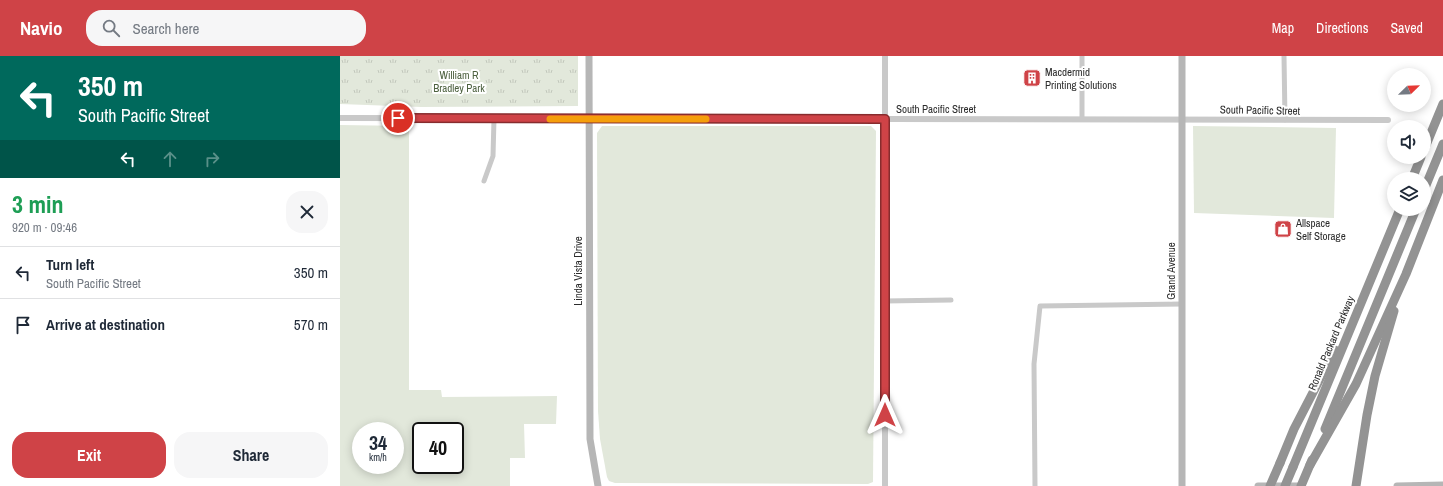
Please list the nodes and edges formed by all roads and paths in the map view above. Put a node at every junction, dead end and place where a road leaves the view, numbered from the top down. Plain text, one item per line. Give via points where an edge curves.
1 (589, 56) edge
2 (885, 56) edge
3 (1082, 56) edge
4 (1182, 56) edge
5 (1284, 56) edge
6 (1443, 104) edge
7 (340, 118) edge
8 (494, 119) junction
9 (589, 119) junction
10 (885, 119) junction
11 (1082, 119) junction
12 (1183, 120) junction
13 (1285, 120) junction
14 (1387, 120) edge
15 (1431, 133) edge
16 (1443, 144) edge
17 (1431, 173) edge
18 (1443, 180) edge
19 (484, 181) dead end
20 (1397, 216) edge
21 (1413, 216) edge
22 (1379, 258) junction
23 (1406, 274) junction
24 (951, 300) dead end
25 (885, 301) junction
26 (1182, 304) junction
27 (1310, 465) junction
28 (1443, 485) edge
29 (598, 486) edge
30 (885, 486) edge
31 (1035, 486) edge
32 (1182, 486) edge
33 (1265, 486) edge
34 (1285, 486) edge
35 (1301, 486) edge
36 (1356, 486) edge
37 (1397, 486) edge

1 - 9 main road, Linda Vista Drive
2 - 10 street
3 - 11 street
4 - 12 main road, Grand Avenue
5 - 13 street
6 - 15 highway
7 - 8 street, South Pacific Street
8 - 9 street, South Pacific Street
8 - 19 street via 493,156
9 - 10 street, South Pacific Street
9 - 29 main road, Linda Vista Drive via 590,439
10 - 11 street, South Pacific Street
10 - 25 street
11 - 12 street, South Pacific Street
12 - 13 street, South Pacific Street
12 - 26 main road, Grand Avenue
13 - 14 street, South Pacific Street
16 - 17 highway
18 - 23 highway
20 - 22 highway, Ronald Packard Parkway
21 - 27 highway
22 - 33 highway, bridge via 1294,429 1280,463
22 - 34 highway, Ronald Packard Parkway, bridge
23 - 27 highway via 1356,384
23 - 36 highway via 1375,376
24 - 25 street
25 - 30 street
26 - 31 street via 1040,306 1034,364
26 - 32 main road, Grand Avenue
27 - 35 highway
28 - 37 main road
33 - 35 main road

